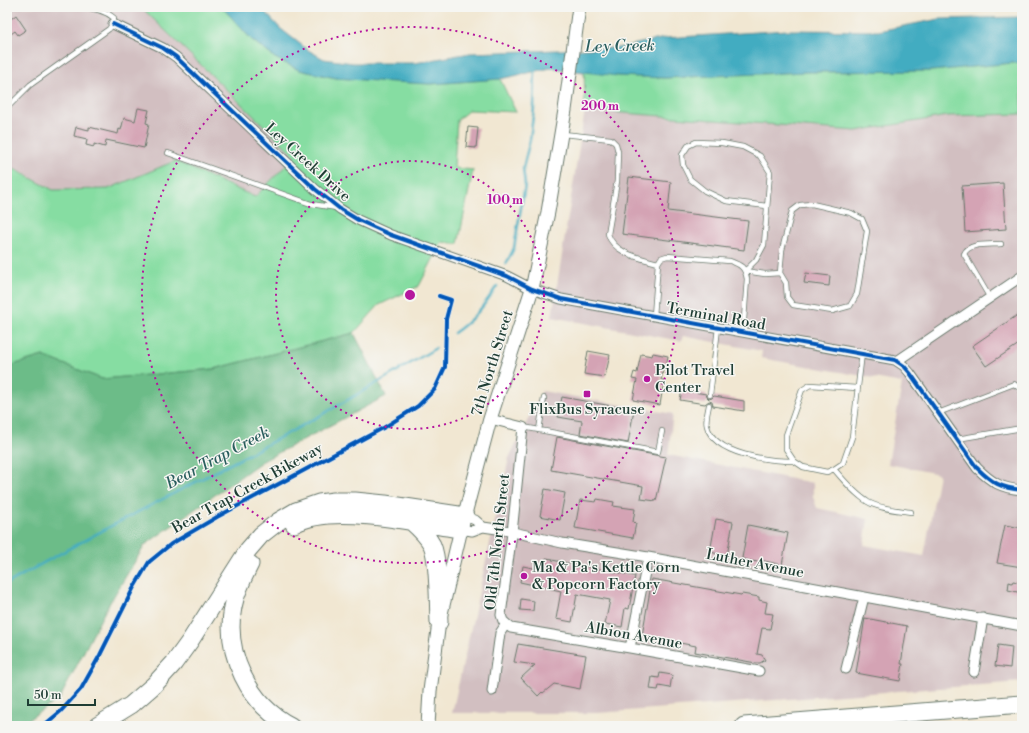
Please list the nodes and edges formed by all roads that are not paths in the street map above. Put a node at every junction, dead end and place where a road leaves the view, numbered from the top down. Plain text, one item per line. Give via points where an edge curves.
1 (81, 7) edge
2 (579, 7) edge
3 (113, 24) junction
4 (7, 108) edge
5 (560, 134) junction
6 (168, 153) dead end
7 (767, 206) junction
8 (340, 209) junction
9 (1001, 244) dead end
10 (658, 263) junction
11 (746, 271) junction
12 (780, 273) junction
13 (1022, 276) edge
14 (532, 289) junction
15 (990, 298) junction
16 (654, 316) junction
17 (718, 328) junction
18 (743, 333) junction
19 (862, 354) junction
20 (897, 361) junction
21 (857, 388) junction
22 (1022, 392) edge
23 (710, 395) dead end
24 (544, 398) dead end
25 (708, 405) dead end
26 (938, 413) junction
27 (490, 419) junction
28 (523, 427) junction
29 (1022, 428) edge
30 (540, 430) junction
31 (662, 431) dead end
32 (957, 439) junction
33 (794, 461) junction
34 (834, 469) junction
35 (1022, 490) edge
36 (911, 512) dead end
37 (411, 521) junction
38 (463, 522) junction
39 (483, 527) junction
40 (512, 533) junction
41 (648, 557) junction
42 (864, 597) junction
43 (983, 618) junction
44 (439, 622) junction
45 (506, 624) junction
46 (1022, 626) edge
47 (630, 648) junction
48 (846, 669) dead end
49 (759, 671) dead end
50 (974, 672) dead end
51 (492, 690) dead end
52 (1022, 704) edge
53 (429, 722) edge
54 (97, 726) edge
55 (291, 726) edge
56 (744, 726) edge

1 - 3 lane via 109,14 114,18
2 - 5 street, 7th North Street
3 - 4 lane via 110,29 30,85
3 - 8 street, Ley Creek Drive via 176,57 315,189
5 - 10 lane via 611,139 616,144 617,181 608,234 610,242 616,248 634,256
5 - 14 street, 7th North Street via 548,212
6 - 8 lane via 312,204
7 - 7 lane via 770,172 760,156 743,147 722,143 696,142 688,146 682,155 683,165 690,179 705,191 726,201
7 - 11 lane via 764,245
8 - 14 street, Ley Creek Drive via 384,232 507,276
9 - 15 lane via 972,246 967,248 964,254
10 - 11 lane via 661,258 667,256 730,261
10 - 16 lane
11 - 12 lane
11 - 18 lane
12 - 12 lane via 786,282 787,297 793,305 832,311 850,306 857,294 867,231 862,219 851,212 812,204 800,205 792,211 782,250
13 - 15 street
14 - 16 street, Terminal Road via 561,299
14 - 27 street, 7th North Street
15 - 20 street
16 - 17 street, Terminal Road
17 - 18 street, Terminal Road
17 - 23 lane
18 - 19 street, Terminal Road
19 - 20 street, Terminal Road
19 - 21 lane
20 - 26 street via 910,373
21 - 33 lane via 810,385 802,390 786,435 786,449
21 - 34 lane via 852,437 843,463
22 - 26 lane via 1014,384
24 - 30 lane
25 - 33 lane via 707,426 715,441 727,448 753,456
26 - 32 street
27 - 28 street
27 - 38 street, 7th North Street
28 - 30 lane
28 - 40 street, Old 7th North Street
29 - 32 lane
30 - 31 lane via 658,452
32 - 35 street via 988,479 1007,489
33 - 34 lane via 803,467 827,472
34 - 36 lane via 869,502
37 - 38 highway
37 - 44 highway via 421,529 434,550
37 - 55 highway via 338,514 315,517 279,533 256,554 241,580 233,607 231,627 237,661 255,696 270,712
38 - 39 street, Luther Avenue via 474,520
38 - 39 street, Luther Avenue via 472,531
38 - 44 street, 7th North Street
38 - 54 highway via 385,504 355,501 319,503 296,511 261,535 248,550 174,663 131,705
39 - 40 street, Luther Avenue
40 - 41 street, Luther Avenue
40 - 45 street, Old 7th North Street via 501,615
41 - 42 street, Luther Avenue
41 - 47 street
42 - 43 street, Luther Avenue
42 - 48 street
43 - 46 street, Luther Avenue
43 - 50 street
44 - 53 street, 7th North Street via 430,691
45 - 47 street, Albion Avenue via 511,628
45 - 51 street, Old 7th North Street via 500,633
47 - 49 street, Albion Avenue
52 - 56 highway

